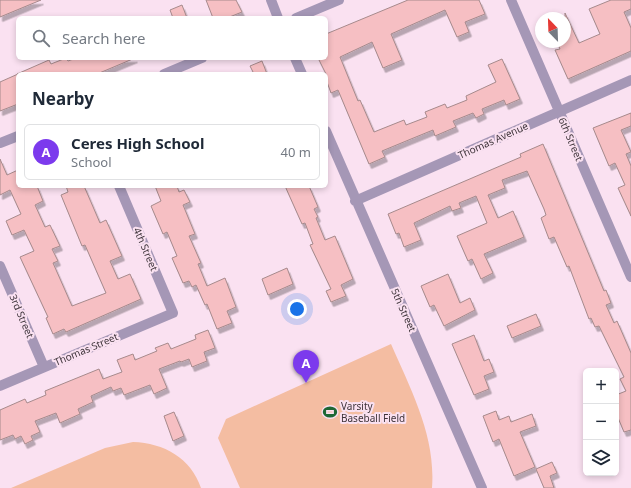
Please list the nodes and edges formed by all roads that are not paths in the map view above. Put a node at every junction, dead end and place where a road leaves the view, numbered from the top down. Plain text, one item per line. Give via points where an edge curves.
1 (271, 0) edge
2 (339, 0) edge
3 (511, 0) edge
4 (277, 16) edge
5 (301, 16) edge
6 (197, 60) edge
7 (296, 60) edge
8 (169, 72) edge
9 (301, 72) edge
10 (631, 80) edge
11 (559, 111) junction
12 (328, 136) edge
13 (16, 137) edge
14 (0, 143) edge
15 (120, 188) edge
16 (355, 201) junction
17 (0, 266) edge
18 (631, 277) edge
19 (173, 312) joint
20 (44, 367) junction
21 (0, 386) edge
22 (482, 488) edge

1 - 4 street
2 - 5 street
3 - 11 street, 6th Street
6 - 8 street
7 - 9 street
10 - 11 street, Thomas Avenue
11 - 16 street, Thomas Avenue
11 - 18 street, 6th Street
12 - 16 street, 5th Street
13 - 14 street
15 - 19 street, 4th Street
16 - 22 street, 5th Street
17 - 20 street, 3rd Street
19 - 20 street, Thomas Street
20 - 21 street, Thomas Street

